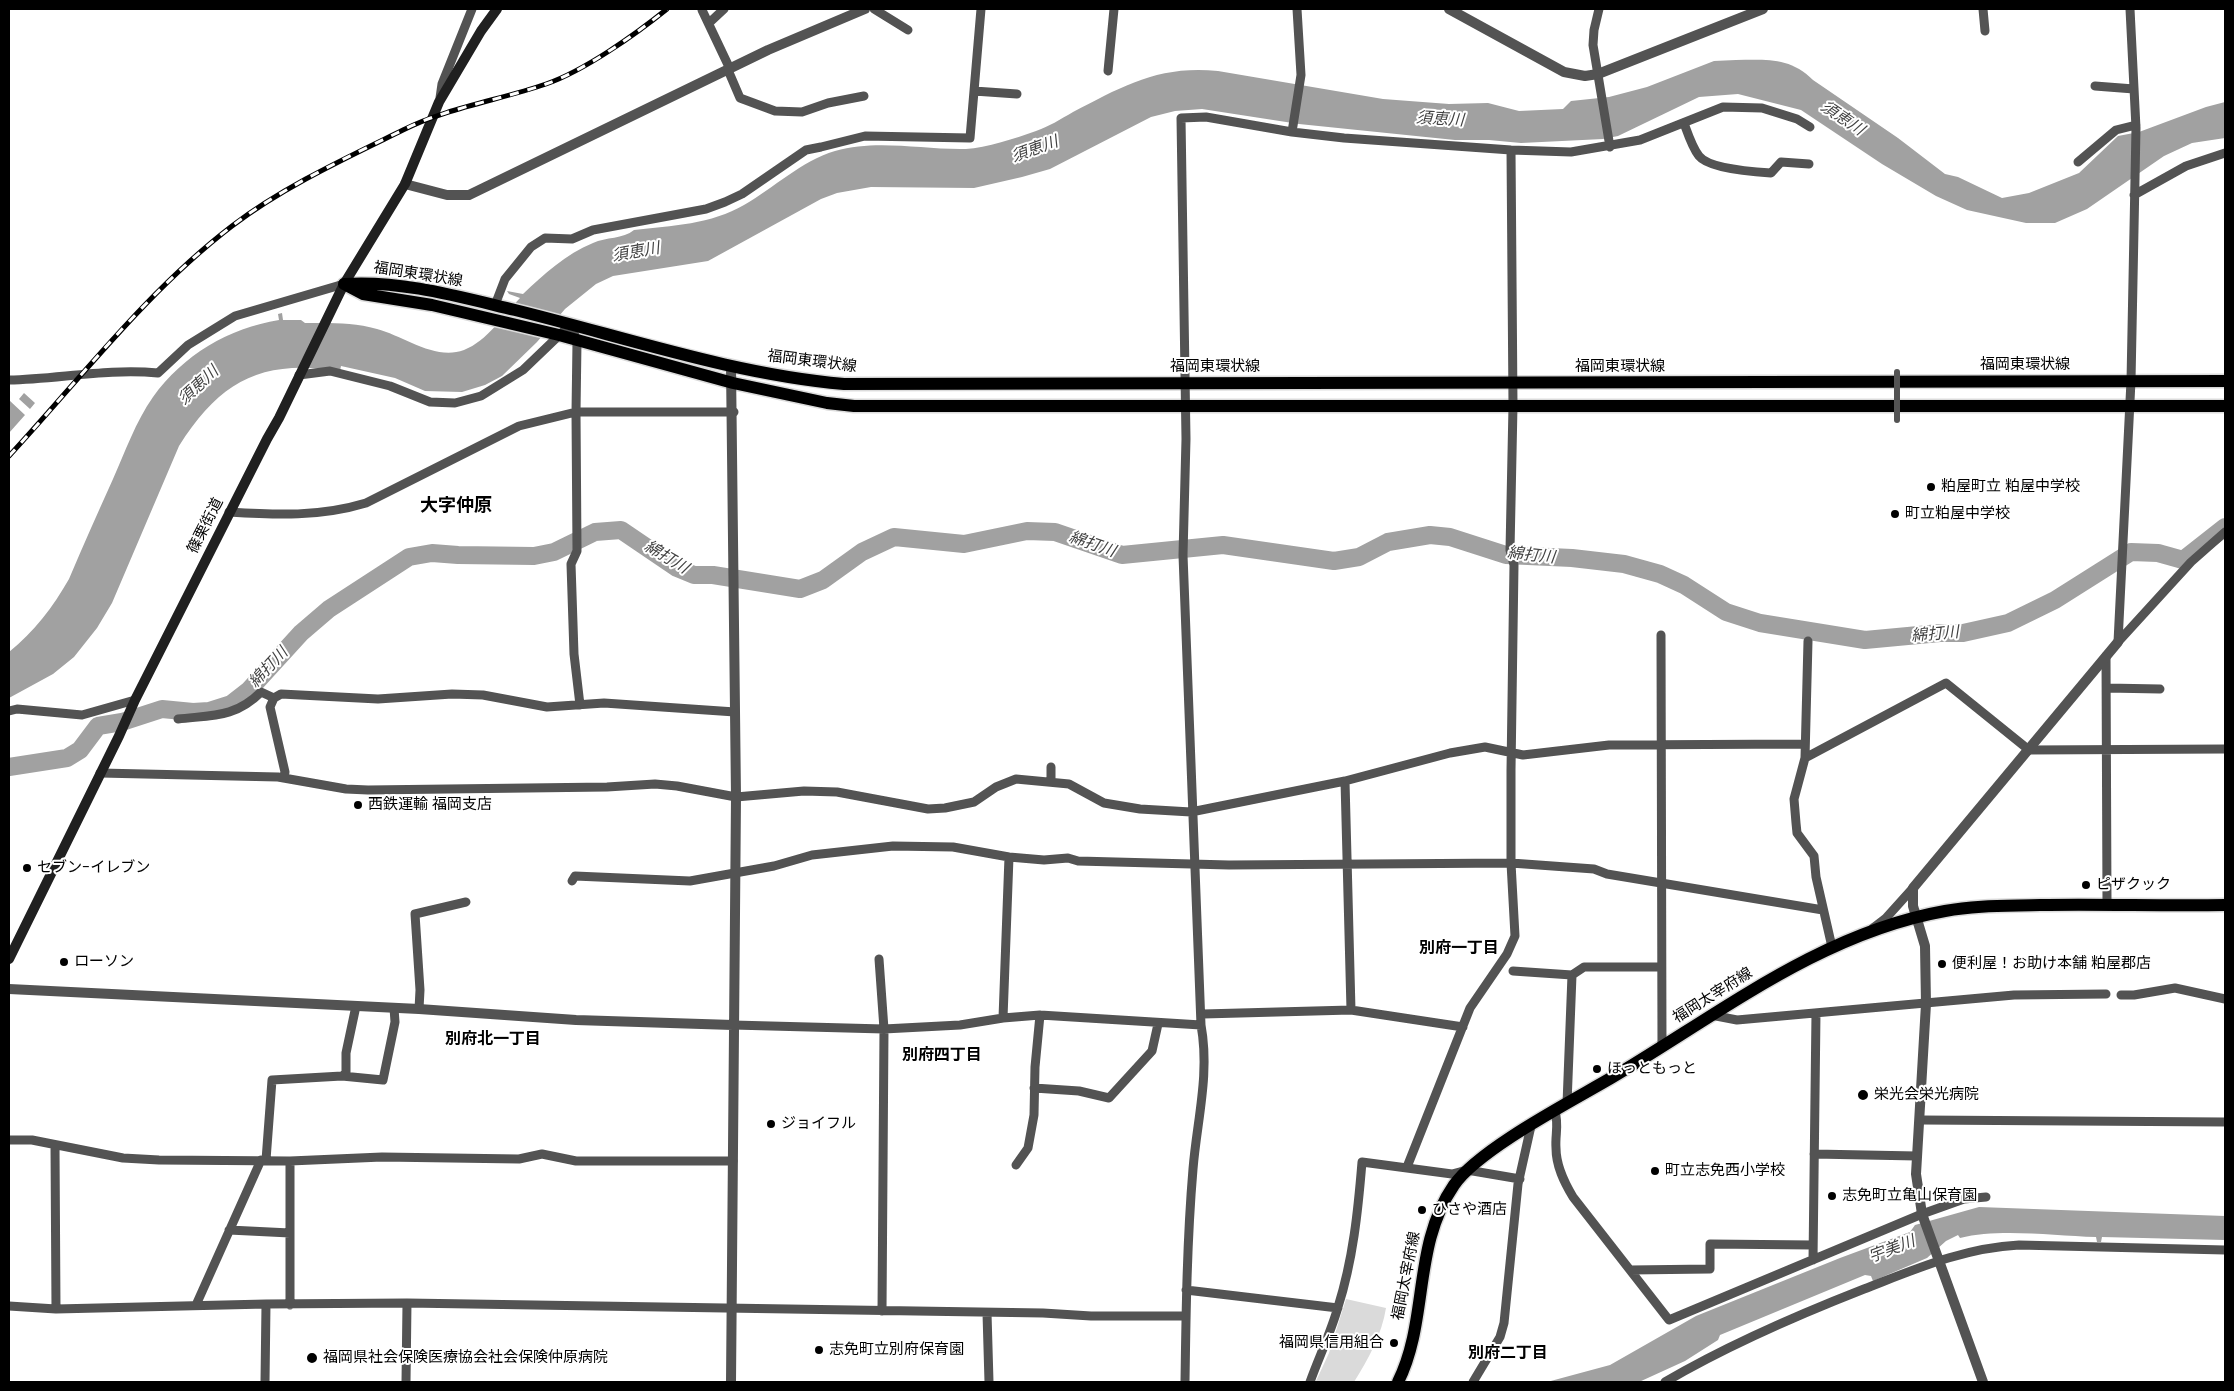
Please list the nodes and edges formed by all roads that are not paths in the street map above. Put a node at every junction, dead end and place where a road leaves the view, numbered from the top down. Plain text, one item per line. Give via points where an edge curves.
1 (472, 9) edge
2 (497, 9) edge
3 (724, 9) edge
4 (865, 9) edge
5 (874, 9) edge
6 (982, 9) edge
7 (1114, 9) edge
8 (1297, 9) edge
9 (1449, 9) edge
10 (1599, 9) edge
11 (1760, 9) edge
12 (1983, 9) edge
13 (2130, 9) edge
14 (702, 10) dead end
15 (709, 23) junction
16 (466, 24) junction
17 (908, 30) dead end
18 (481, 31) junction
19 (1985, 31) dead end
20 (729, 70) junction
21 (1108, 71) dead end
22 (1598, 74) junction
23 (2094, 86) dead end
24 (2134, 89) junction
25 (974, 91) junction
26 (1017, 94) dead end
27 (864, 96) dead end
28 (439, 102) junction
29 (1684, 124) junction
30 (1810, 127) dead end
31 (2136, 127) junction
32 (1293, 128) junction
33 (1610, 144) junction
34 (1511, 150) junction
35 (2225, 153) edge
36 (2078, 162) dead end
37 (1809, 164) dead end
38 (405, 184) junction
39 (2133, 193) junction
40 (344, 284) junction
41 (495, 305) junction
42 (566, 323) junction
43 (555, 334) junction
44 (578, 342) junction
45 (731, 367) junction
46 (1897, 372) dead end
47 (300, 376) junction
48 (9, 380) edge
49 (2130, 381) junction
50 (2225, 381) edge
51 (733, 383) junction
52 (1513, 383) junction
53 (1184, 384) junction
54 (2129, 405) junction
55 (1185, 406) junction
56 (1513, 406) junction
57 (2225, 406) edge
58 (576, 412) junction
59 (734, 412) junction
60 (1898, 420) dead end
61 (229, 512) junction
62 (2225, 532) edge
63 (1661, 635) dead end
64 (1808, 641) dead end
65 (2118, 642) junction
66 (2106, 656) junction
67 (2107, 688) junction
68 (2160, 688) dead end
69 (274, 698) junction
70 (135, 700) junction
71 (580, 705) junction
72 (9, 711) edge
73 (735, 712) junction
74 (178, 719) dead end
75 (1804, 744) junction
76 (1660, 745) junction
77 (2108, 749) junction
78 (2225, 749) edge
79 (2029, 750) junction
80 (1512, 754) junction
81 (1805, 758) junction
82 (1051, 767) dead end
83 (100, 773) junction
84 (284, 778) junction
85 (1051, 781) junction
86 (1345, 781) junction
87 (736, 797) junction
88 (1191, 812) junction
89 (1009, 857) junction
90 (1196, 862) junction
91 (1347, 863) junction
92 (1511, 863) junction
93 (734, 871) junction
94 (572, 881) dead end
95 (1663, 883) junction
96 (1913, 888) junction
97 (466, 902) dead end
98 (2107, 904) junction
99 (2225, 905) edge
100 (1823, 910) junction
101 (1915, 917) junction
102 (1869, 931) junction
103 (1832, 948) junction
104 (9, 959) edge
105 (879, 959) dead end
106 (1662, 968) junction
107 (1512, 971) dead end
108 (1572, 975) junction
109 (9, 989) edge
110 (2106, 994) dead end
111 (2121, 995) dead end
112 (2225, 999) edge
113 (1926, 1004) junction
114 (356, 1006) junction
115 (394, 1008) junction
116 (419, 1009) junction
117 (1351, 1010) junction
118 (1816, 1013) junction
119 (1202, 1014) junction
120 (1040, 1015) junction
121 (1712, 1016) junction
122 (1003, 1018) junction
123 (1158, 1024) junction
124 (733, 1025) junction
125 (1201, 1025) junction
126 (1463, 1027) junction
127 (884, 1029) junction
128 (1662, 1047) junction
129 (342, 1076) junction
130 (1034, 1088) junction
131 (1567, 1104) junction
132 (1555, 1112) junction
133 (1921, 1120) junction
134 (2225, 1122) edge
135 (1531, 1126) junction
136 (9, 1140) edge
137 (55, 1145) junction
138 (1814, 1154) junction
139 (1917, 1156) junction
140 (263, 1160) junction
141 (290, 1161) junction
142 (732, 1161) junction
143 (1016, 1164) dead end
144 (1407, 1168) junction
145 (1467, 1170) junction
146 (1520, 1179) junction
147 (1986, 1197) dead end
148 (1922, 1214) junction
149 (229, 1230) junction
150 (290, 1233) junction
151 (1813, 1245) junction
152 (2225, 1250) edge
153 (1937, 1256) junction
154 (1813, 1260) junction
155 (1630, 1270) junction
156 (1186, 1290) junction
157 (407, 1303) junction
158 (266, 1304) junction
159 (196, 1305) junction
160 (290, 1305) junction
161 (9, 1306) edge
162 (732, 1308) junction
163 (1338, 1308) junction
164 (56, 1309) junction
165 (882, 1311) junction
166 (987, 1312) junction
167 (1186, 1316) junction
168 (265, 1382) edge
169 (406, 1382) edge
170 (731, 1382) edge
171 (989, 1382) edge
172 (1185, 1382) edge
173 (1310, 1382) edge
174 (1398, 1382) edge
175 (1472, 1382) edge
176 (1665, 1382) edge
177 (1983, 1382) edge

1 - 16 street
2 - 18 main road, 篠栗街道
3 - 15 street
4 - 20 street
5 - 17 street
6 - 25 street
7 - 21 street
8 - 32 street via 1301,75
9 - 22 street via 1564,72 1585,76
10 - 22 street via 1593,45
11 - 22 street
12 - 19 street
13 - 24 street
14 - 15 street
15 - 20 street
16 - 18 street
16 - 28 street via 442,84
18 - 28 main road, 篠栗街道
20 - 27 street via 740,98 775,111 802,112
20 - 38 street via 470,195 447,196
22 - 33 street
23 - 24 street
24 - 31 street
25 - 26 street
25 - 41 street via 970,138 866,136 806,150 742,194 706,209 594,230 572,239 545,238 531,247 505,278
28 - 38 main road, 篠栗街道
29 - 30 street via 1723,107 1778,112
29 - 33 street via 1640,140
29 - 37 street via 1699,156 1705,161 1746,172 1771,173 1781,162
31 - 36 street via 2116,130
31 - 39 street
32 - 34 street
32 - 53 street via 1206,117 1181,118
33 - 34 street via 1571,152
34 - 52 street
35 - 39 street via 2186,166
38 - 40 main road, 篠栗街道
39 - 49 street
40 - 41 main road, 福岡東環状線 via 370,282
40 - 43 main road, 福岡東環状線 via 363,294 432,305
40 - 47 main road, 篠栗街道
40 - 48 street via 235,316 188,345 158,373 132,370
41 - 42 main road, 福岡東環状線
42 - 43 street
42 - 44 street
42 - 45 main road, 福岡東環状線
43 - 44 main road, 福岡東環状線
43 - 47 street via 523,370 481,396 455,403 430,402 390,386 330,371
44 - 51 main road, 福岡東環状線
44 - 58 street
45 - 51 street
45 - 53 main road, 福岡東環状線 via 844,384
46 - 60 street, bridge
47 - 61 main road, 篠栗街道
49 - 50 main road, 福岡東環状線
49 - 52 main road, 福岡東環状線
49 - 54 street
51 - 55 main road, 福岡東環状線 via 854,406
51 - 59 street
52 - 53 main road, 福岡東環状線
52 - 56 street
53 - 55 street
54 - 56 main road, 福岡東環状線
54 - 57 main road, 福岡東環状線
54 - 65 street
55 - 56 main road, 福岡東環状線
55 - 88 street via 1183,555
56 - 80 street via 1510,550 1514,565
58 - 59 street
58 - 61 street via 519,426 366,503 347,509 282,515
58 - 71 street via 577,551 571,564 574,654
59 - 73 street
61 - 70 main road, 篠栗街道
62 - 65 street via 2191,562
63 - 76 street
64 - 75 street
65 - 66 street
66 - 67 street
66 - 79 street
67 - 68 street
67 - 77 street
69 - 71 street via 281,694 378,699 467,694 547,706
69 - 74 street via 261,692 236,712
69 - 84 street via 270,707
70 - 72 street via 82,715
70 - 83 main road, 篠栗街道
71 - 73 street via 604,703
73 - 87 street
75 - 76 street
75 - 81 street
76 - 80 street via 1610,745
76 - 95 street
77 - 78 street
77 - 79 street
77 - 98 street
79 - 81 street via 1946,683
79 - 96 street
80 - 86 street via 1485,747 1462,750
80 - 92 street
81 - 100 street via 1794,799 1797,833 1814,856
82 - 85 street
83 - 84 street
83 - 104 main road
84 - 87 street via 368,790 655,784
85 - 87 street via 1016,779 996,787 974,802 937,808 837,792 804,791
85 - 88 street via 1069,784 1104,803
86 - 88 street
86 - 91 street
87 - 93 street
88 - 90 street
89 - 90 street
89 - 93 street via 953,847 893,846 812,854 774,866
89 - 122 street
90 - 91 street via 1229,865
90 - 119 street
91 - 92 street
91 - 117 street
92 - 95 street via 1594,869
92 - 126 street via 1515,936 1470,1008
93 - 94 street via 719,877 690,881 575,876
93 - 124 street
95 - 100 street
95 - 106 street
96 - 101 street
96 - 102 street via 1886,918
97 - 116 street via 415,914
98 - 99 main road, 福岡太宰府線
98 - 101 main road, 福岡太宰府線 via 1980,906
100 - 103 street
101 - 102 main road, 福岡太宰府線
101 - 113 street via 1925,946
102 - 103 main road, 福岡太宰府線
103 - 121 main road, 福岡太宰府線 via 1783,972
105 - 127 street
106 - 108 street via 1584,967
106 - 128 street
107 - 108 street
108 - 131 street
109 - 114 street
110 - 113 street via 2014,995
111 - 112 street via 2175,988
113 - 118 street
113 - 133 street
114 - 115 street
114 - 129 street via 346,1054 346,1073
115 - 116 street
115 - 129 street via 395,1022 382,1080
116 - 124 street via 576,1020
117 - 119 street
117 - 126 street
118 - 121 street via 1737,1020
118 - 138 street
119 - 125 street
120 - 122 street
120 - 123 street
120 - 130 street
121 - 128 main road, 福岡太宰府線
122 - 127 street via 960,1025
123 - 125 street
123 - 130 street via 1152,1051 1109,1098
124 - 127 street
124 - 142 street
125 - 156 street via 1205,1046 1204,1088 1193,1168
126 - 144 street
127 - 165 street
128 - 131 main road, 福岡太宰府線
129 - 140 street via 272,1080
130 - 143 street via 1034,1115 1028,1148
131 - 132 main road, 福岡太宰府線
132 - 135 main road, 福岡太宰府線
132 - 155 street via 1558,1120 1556,1151 1561,1177
133 - 134 street
133 - 139 street
135 - 145 main road, 福岡太宰府線
135 - 146 street
136 - 137 street
137 - 140 street via 141,1159
137 - 164 street
138 - 139 street
138 - 151 street
139 - 148 street via 1916,1174
140 - 141 street
140 - 149 street
141 - 142 street via 382,1157 519,1158 542,1154 576,1160
141 - 150 street
142 - 162 street
144 - 145 street via 1452,1174
144 - 163 street via 1362,1162 1349,1266
145 - 146 street
145 - 174 main road, 福岡太宰府線 via 1447,1196 1433,1227 1425,1257 1412,1344
146 - 175 street via 1504,1322 1500,1337
147 - 148 street via 1964,1199
148 - 153 street
148 - 154 street
149 - 150 street
149 - 159 street
150 - 160 street
151 - 154 street
151 - 155 street via 1710,1244 1710,1269
152 - 153 street via 2001,1246
153 - 176 street via 1712,1354
153 - 177 street
154 - 155 street via 1669,1320
156 - 163 street
156 - 167 street
157 - 160 street
157 - 162 street
157 - 169 street
158 - 159 street
158 - 160 street
158 - 168 street
159 - 164 street
161 - 164 street
162 - 165 street
162 - 170 street
163 - 173 street
165 - 166 street
166 - 167 street
166 - 171 street
167 - 172 street

